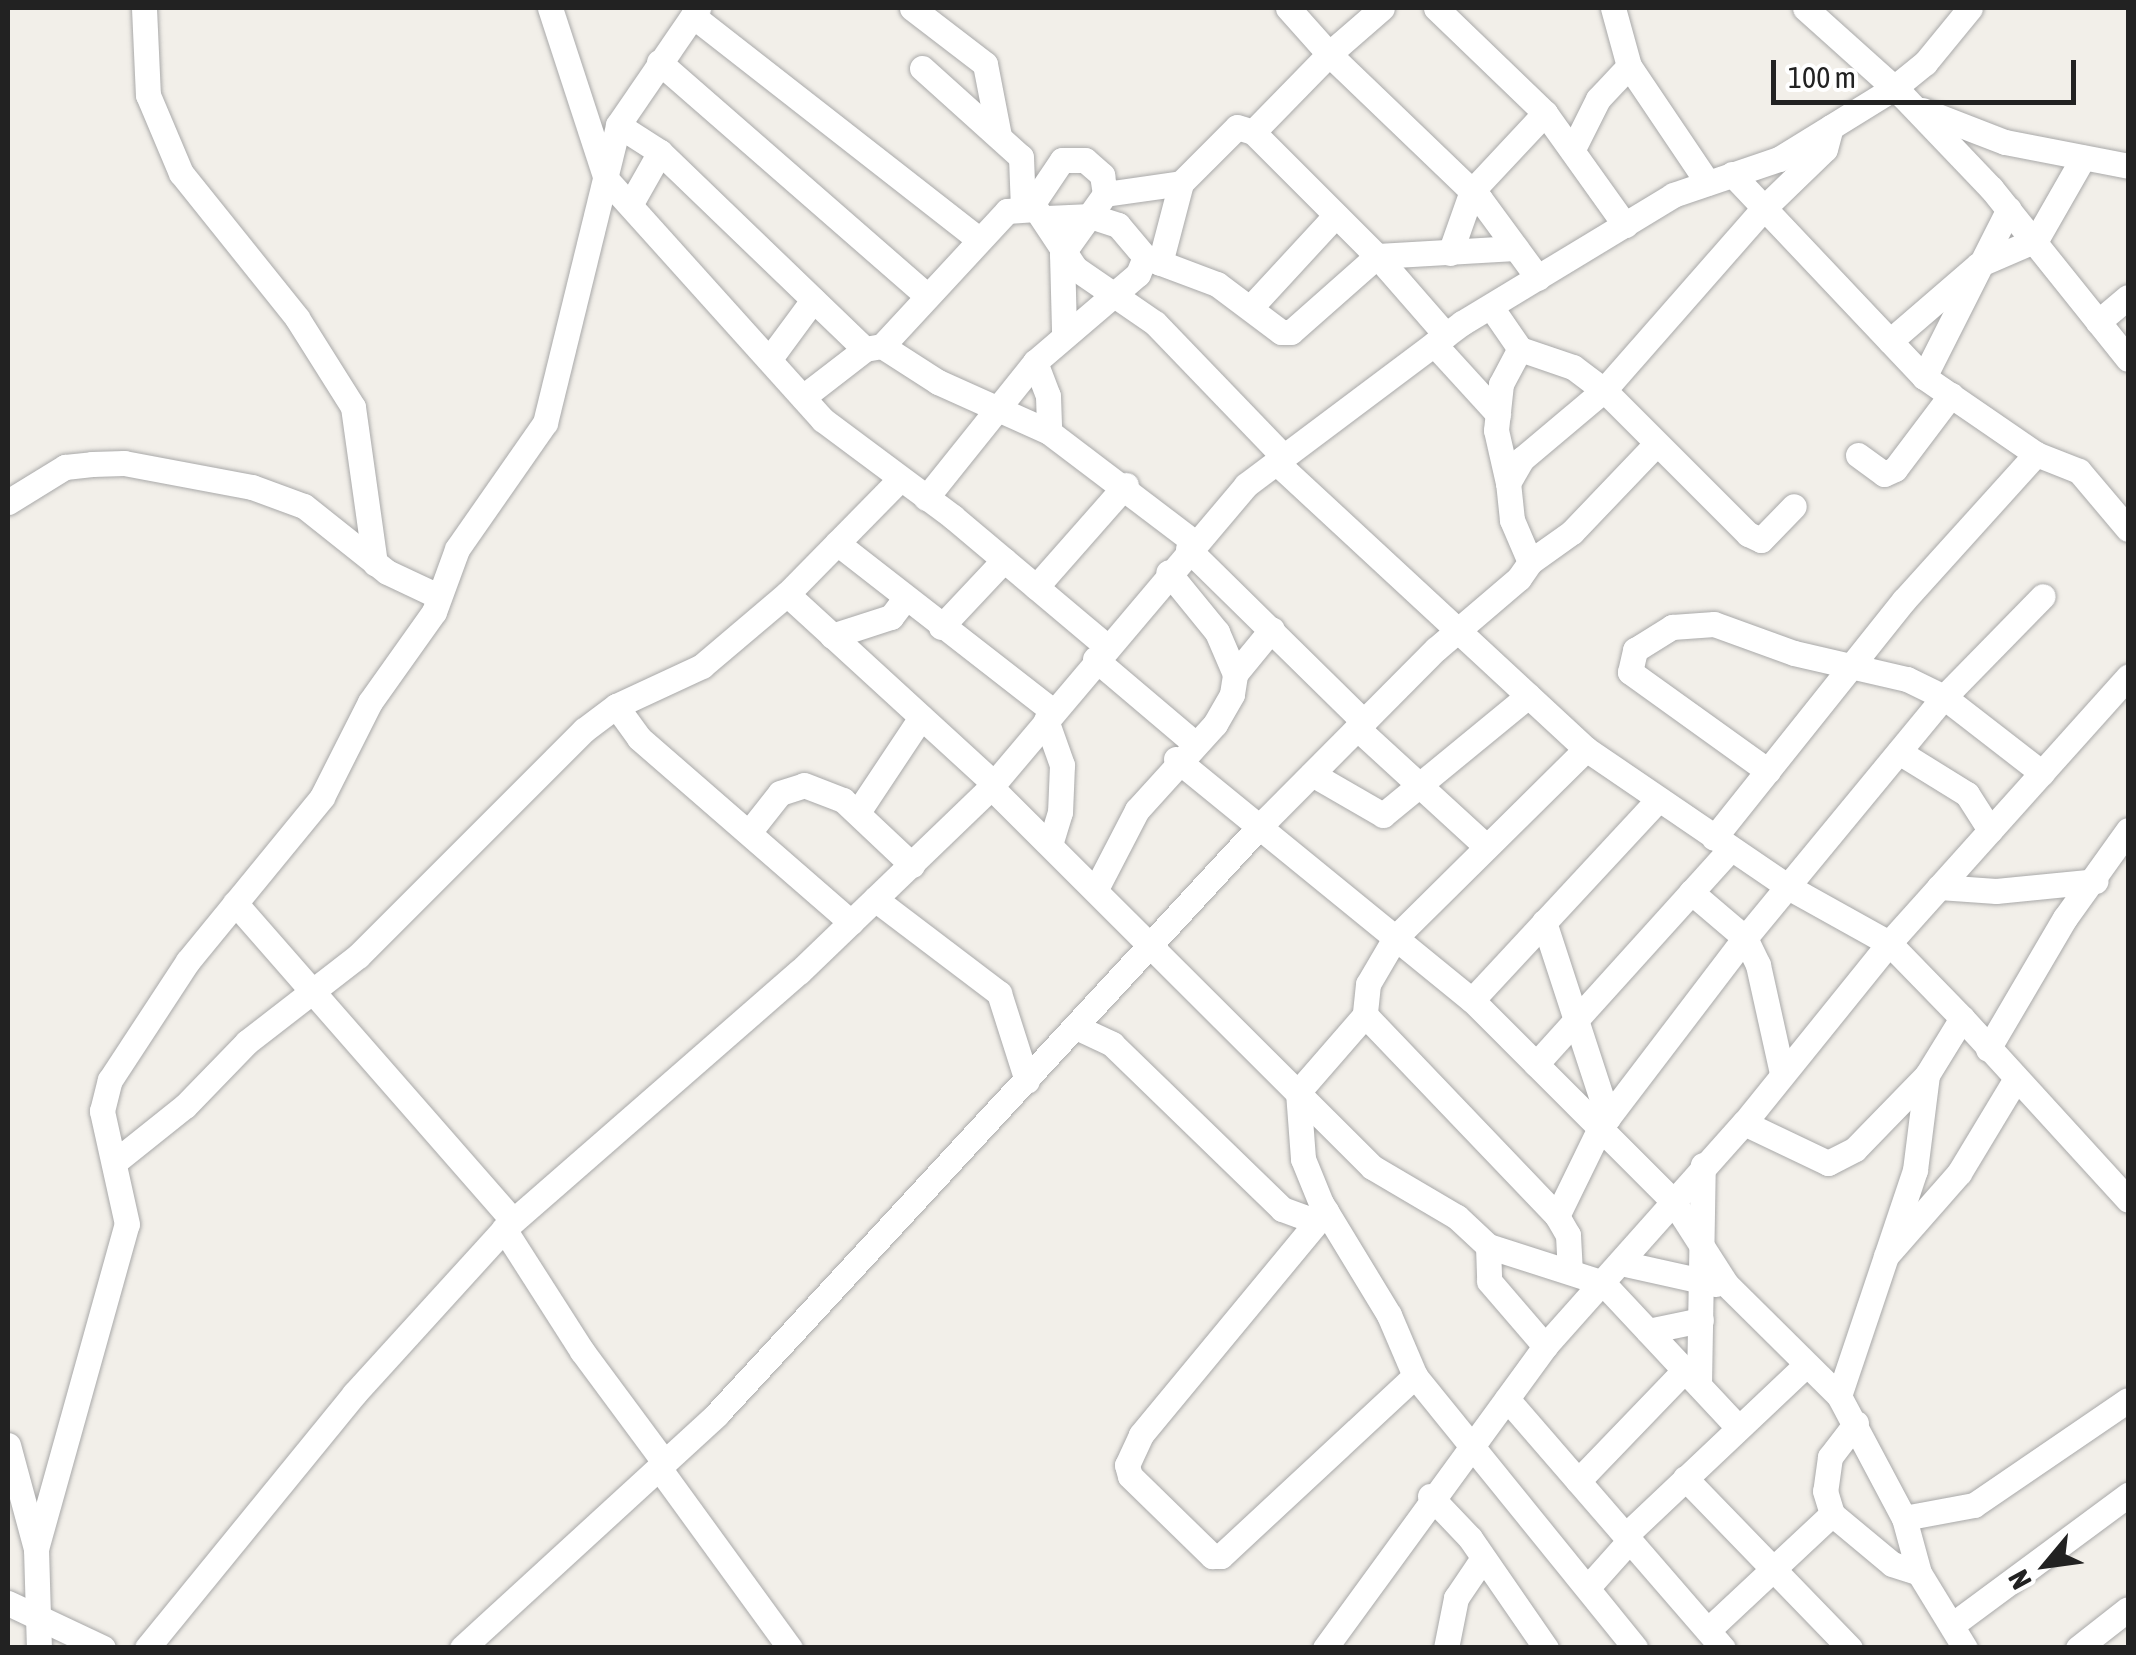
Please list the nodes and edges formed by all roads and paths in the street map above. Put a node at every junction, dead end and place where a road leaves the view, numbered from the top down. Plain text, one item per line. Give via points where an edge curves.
1 (144, 8) edge
2 (550, 8) edge
3 (912, 8) edge
4 (1288, 8) edge
5 (1382, 8) edge
6 (1436, 8) edge
7 (1613, 8) edge
8 (1805, 8) edge
9 (1970, 8) edge
10 (695, 12) edge
11 (1328, 54) junction
12 (659, 62) junction
13 (1629, 66) junction
14 (922, 68) dead end
15 (1894, 88) junction
16 (1915, 108) junction
17 (1545, 113) junction
18 (618, 125) junction
19 (1832, 127) junction
20 (1253, 132) junction
21 (999, 136) junction
22 (2004, 142) junction
23 (1573, 149) junction
24 (660, 152) junction
25 (1021, 157) junction
26 (2083, 158) junction
27 (1062, 160) junction
28 (2128, 166) edge
29 (1720, 178) junction
30 (606, 179) junction
31 (1181, 183) junction
32 (1991, 188) junction
33 (1472, 191) junction
34 (630, 205) junction
35 (1098, 205) junction
36 (1764, 207) junction
37 (2009, 210) junction
38 (1033, 212) junction
39 (1336, 214) junction
40 (1625, 224) junction
41 (978, 240) junction
42 (2036, 240) junction
43 (1516, 248) junction
44 (1450, 253) junction
45 (1062, 254) junction
46 (1376, 256) junction
47 (1153, 260) junction
48 (1978, 265) junction
49 (1538, 278) junction
50 (1113, 294) junction
51 (927, 296) junction
52 (2128, 297) edge
53 (813, 300) junction
54 (1251, 306) junction
55 (1491, 307) junction
56 (2098, 322) junction
57 (1064, 332) junction
58 (1440, 339) junction
59 (1890, 341) junction
60 (873, 348) junction
61 (1520, 350) junction
62 (772, 357) junction
63 (2128, 359) edge
64 (1035, 362) junction
65 (1924, 377) junction
66 (1604, 390) junction
67 (1951, 394) junction
68 (803, 396) junction
69 (1000, 405) junction
70 (1498, 414) junction
71 (1049, 432) junction
72 (1655, 445) junction
73 (1858, 454) dead end
74 (2036, 454) junction
75 (1280, 460) junction
76 (900, 479) junction
77 (1508, 483) junction
78 (1126, 486) junction
79 (926, 498) junction
80 (8, 502) edge
81 (1794, 506) dead end
82 (2128, 528) edge
83 (837, 543) junction
84 (1191, 545) junction
85 (1004, 560) junction
86 (1530, 562) junction
87 (375, 563) junction
88 (1168, 572) junction
89 (1036, 587) junction
90 (787, 594) junction
91 (438, 596) junction
92 (2043, 596) dead end
93 (904, 600) junction
94 (941, 627) junction
95 (1272, 630) junction
96 (1457, 631) junction
97 (832, 636) junction
98 (1100, 652) junction
99 (1852, 666) junction
100 (1236, 674) junction
101 (1508, 677) junction
102 (2128, 677) edge
103 (1528, 696) junction
104 (1944, 697) junction
105 (616, 706) junction
106 (1050, 716) junction
107 (921, 717) junction
108 (1360, 725) junction
109 (1486, 726) junction
110 (1586, 749) junction
111 (1185, 751) junction
112 (1899, 752) junction
113 (1768, 771) junction
114 (2042, 773) junction
115 (1312, 774) junction
116 (993, 785) junction
117 (1420, 786) junction
118 (1656, 802) junction
119 (858, 812) junction
120 (1259, 827) junction
121 (1990, 830) junction
122 (2128, 830) edge
123 (750, 831) junction
124 (1050, 844) junction
125 (1722, 844) junction
126 (1486, 846) junction
127 (912, 865) junction
128 (2128, 871) edge
129 (2099, 878) junction
130 (1790, 888) junction
131 (1939, 888) junction
132 (1096, 889) junction
133 (1691, 892) junction
134 (875, 900) junction
135 (235, 903) junction
136 (851, 922) junction
137 (1544, 922) junction
138 (1395, 938) junction
139 (1745, 938) junction
140 (1889, 942) junction
141 (1149, 946) junction
142 (311, 989) junction
143 (1472, 1000) junction
144 (1365, 1015) junction
145 (1962, 1018) junction
146 (1573, 1023) junction
147 (1076, 1027) junction
148 (1988, 1049) junction
149 (1536, 1064) junction
150 (1782, 1073) junction
151 (1928, 1075) junction
152 (2015, 1080) junction
153 (1027, 1081) junction
154 (1298, 1092) junction
155 (1922, 1120) junction
156 (1604, 1123) junction
157 (1744, 1123) junction
158 (1880, 1124) junction
159 (116, 1161) junction
160 (1703, 1165) junction
161 (1673, 1200) junction
162 (2128, 1200) edge
163 (1557, 1216) junction
164 (1322, 1217) junction
165 (508, 1225) junction
166 (1488, 1246) junction
167 (1704, 1250) junction
168 (1886, 1256) junction
169 (1621, 1264) junction
170 (1570, 1270) junction
171 (1602, 1283) junction
172 (1714, 1284) junction
173 (1702, 1320) junction
174 (1648, 1331) junction
175 (1545, 1346) junction
176 (1806, 1365) junction
177 (1415, 1376) junction
178 (1691, 1377) junction
179 (1840, 1396) junction
180 (1507, 1399) junction
181 (2128, 1400) edge
182 (1856, 1423) junction
183 (1737, 1426) junction
184 (8, 1445) edge
185 (1470, 1446) junction
186 (662, 1466) junction
187 (1685, 1478) junction
188 (1578, 1480) junction
189 (2128, 1495) edge
190 (1430, 1496) junction
191 (1832, 1514) junction
192 (1904, 1518) junction
193 (1628, 1538) junction
194 (36, 1550) junction
195 (1482, 1558) junction
196 (1774, 1569) junction
197 (1919, 1573) junction
198 (1588, 1587) junction
199 (8, 1602) edge
200 (2128, 1609) edge
201 (38, 1616) junction
202 (1958, 1636) edge
203 (1715, 1639) edge
204 (1538, 1645) edge
205 (39, 1648) edge
206 (103, 1648) edge
207 (147, 1648) edge
208 (462, 1648) edge
209 (790, 1648) edge
210 (1326, 1648) edge
211 (1446, 1648) edge
212 (1635, 1648) edge
213 (1850, 1648) edge
214 (2078, 1648) edge

1 - 87 street via 148,95 181,173 298,318 353,407
2 - 30 street
3 - 21 street via 985,64
4 - 11 street
5 - 11 street
6 - 17 street
7 - 13 street
8 - 15 street
9 - 15 street via 1925,63
10 - 12 street
10 - 41 street
11 - 20 street
11 - 33 street
12 - 18 street
12 - 51 street
13 - 23 street via 1598,99
13 - 29 street
14 - 21 street
15 - 16 street
15 - 19 street
16 - 22 street
16 - 32 street
17 - 23 street
17 - 33 street
18 - 24 street
18 - 30 street
19 - 29 street via 1779,159
19 - 36 street via 1826,149
20 - 31 street via 1237,127
20 - 39 street
21 - 25 street
22 - 26 street
22 - 32 street
23 - 40 street
24 - 34 street
24 - 53 street
25 - 27 street
25 - 38 street
26 - 28 street
26 - 42 street
27 - 35 street via 1085,160 1102,175
27 - 38 street
29 - 36 street
29 - 40 street
30 - 34 street
30 - 91 street via 546,422 458,549
31 - 35 street
31 - 47 street
32 - 37 street
33 - 43 street
33 - 44 street
34 - 62 street
35 - 38 street
35 - 45 street
35 - 47 street
36 - 59 street
36 - 66 street
37 - 42 street
37 - 48 street
38 - 41 street via 1007,211
38 - 45 street
39 - 46 street
39 - 54 street
40 - 49 street
41 - 51 street
42 - 48 street
42 - 56 street
43 - 44 street
43 - 49 street
44 - 46 street
45 - 50 street
45 - 57 street
46 - 54 street via 1291,332 1281,332
46 - 58 street
47 - 50 street
47 - 54 street via 1217,284
48 - 59 street
48 - 65 street
49 - 55 street
50 - 57 street
50 - 75 street via 1155,323
51 - 60 street
52 - 56 street
53 - 60 street
53 - 62 street
55 - 58 street
55 - 61 street
56 - 63 street
57 - 64 street
58 - 70 street
58 - 75 street
59 - 65 street
60 - 68 street
60 - 69 street
61 - 66 street via 1573,367
61 - 70 street via 1501,384
62 - 68 street
64 - 69 street
64 - 71 street via 1048,396
65 - 67 street
66 - 72 street
66 - 77 street via 1522,459
67 - 73 street via 1895,468 1884,474
67 - 74 street
68 - 76 street
69 - 71 street
69 - 79 street
70 - 77 street
71 - 78 street
72 - 81 street via 1761,540
72 - 86 street via 1572,532
74 - 82 street via 2079,471
74 - 99 street
75 - 84 street
75 - 96 street
76 - 79 street
76 - 83 street
77 - 86 street via 1512,520
78 - 84 street
78 - 89 street
79 - 85 street
80 - 87 street via 65,468 149,466 252,487 304,506
83 - 90 street
83 - 93 street
84 - 88 street
84 - 95 street
85 - 89 street
85 - 94 street
86 - 96 street via 1488,610
87 - 91 street
88 - 98 street
88 - 100 street via 1217,632
89 - 98 street
90 - 97 street
90 - 105 street via 702,666
91 - 135 street via 409,654 370,702 322,797
92 - 104 street
93 - 94 street
93 - 97 street via 891,617
94 - 106 street
95 - 100 street
95 - 108 street
96 - 101 street
96 - 108 street
97 - 107 street
98 - 106 street
98 - 111 street
99 - 104 street via 1908,678
99 - 113 street
99 - 113 street via 1714,624 1672,627 1635,650 1630,672
100 - 111 street via 1215,724
101 - 103 street
101 - 109 street
102 - 114 street
103 - 109 street
103 - 110 street
104 - 112 street
104 - 114 street
105 - 123 street via 639,738
105 - 142 street via 567,745 358,956
106 - 116 street
106 - 124 street via 1062,765 1060,812
107 - 116 street
107 - 119 street
108 - 115 street
108 - 117 street
109 - 117 street
110 - 118 street
110 - 126 street
111 - 120 street
111 - 132 street via 1138,810
112 - 121 street via 1966,794
112 - 130 street
113 - 125 street
114 - 121 street
115 - 117 street via 1383,815
115 - 120 street
116 - 124 street
116 - 127 street
117 - 126 street
118 - 125 street
118 - 137 street
119 - 123 street via 804,785 780,793
119 - 127 street
120 - 138 street
120 - 141 street
121 - 131 street
122 - 129 street
123 - 136 street
124 - 132 street
125 - 130 street
125 - 133 street
126 - 138 street
127 - 134 street
128 - 129 street
129 - 131 street via 1996,891
129 - 148 street via 2065,918
130 - 139 street
130 - 140 street
131 - 140 street
132 - 141 street
133 - 139 street
133 - 146 street
134 - 136 street
134 - 153 street via 1000,993
135 - 142 street
135 - 159 street via 110,1080 102,1111
136 - 165 street
137 - 143 street
137 - 146 street
138 - 143 street
138 - 144 street via 1368,984
139 - 150 street via 1758,964
139 - 156 street
140 - 145 street
140 - 150 street
141 - 147 street
141 - 154 street
142 - 159 street
142 - 165 street
143 - 149 street
144 - 154 street
144 - 163 street
145 - 148 street
145 - 151 street
146 - 149 street
146 - 156 street
147 - 153 street
147 - 164 street via 1112,1044 1282,1209
148 - 152 street
149 - 156 street
150 - 157 street
151 - 155 street
151 - 158 street
152 - 162 street
152 - 168 street via 1958,1174
153 - 186 street
154 - 164 street via 1303,1160
154 - 166 street via 1372,1166 1457,1217
155 - 158 street
155 - 168 street via 1915,1170
156 - 161 street
156 - 163 street
157 - 158 street via 1828,1163
157 - 160 street
159 - 194 street via 127,1224
160 - 161 street
160 - 167 street
161 - 167 street
161 - 169 street
163 - 170 street via 1568,1235
164 - 177 street via 1389,1315
164 - 177 street via 1141,1436 1127,1465 1130,1476 1212,1556 1220,1556
165 - 186 street via 582,1351
165 - 207 street via 354,1394
166 - 170 street
166 - 175 street via 1489,1280
167 - 172 street
168 - 179 street
169 - 171 street
169 - 172 street
170 - 171 street
171 - 174 street
171 - 175 street
172 - 173 street
172 - 176 street
173 - 174 street
173 - 178 street
174 - 178 street
175 - 180 street
176 - 179 street
176 - 183 street
177 - 185 street
178 - 183 street
178 - 188 street
179 - 182 street
180 - 185 street
180 - 188 street
181 - 192 street via 1974,1506
182 - 191 street via 1830,1457 1826,1491
182 - 192 street
183 - 187 street
184 - 194 street
185 - 190 street
185 - 198 street
186 - 208 street
186 - 209 street
187 - 193 street
187 - 196 street
188 - 193 street
189 - 202 street
190 - 195 street
190 - 210 street
191 - 196 street
191 - 197 street via 1892,1564
192 - 197 street
193 - 198 street
193 - 203 street
194 - 201 street
195 - 204 street
195 - 211 street via 1456,1598
196 - 203 street
196 - 213 street
197 - 202 street
198 - 212 street
199 - 201 street
200 - 214 street
201 - 205 street
201 - 206 street

